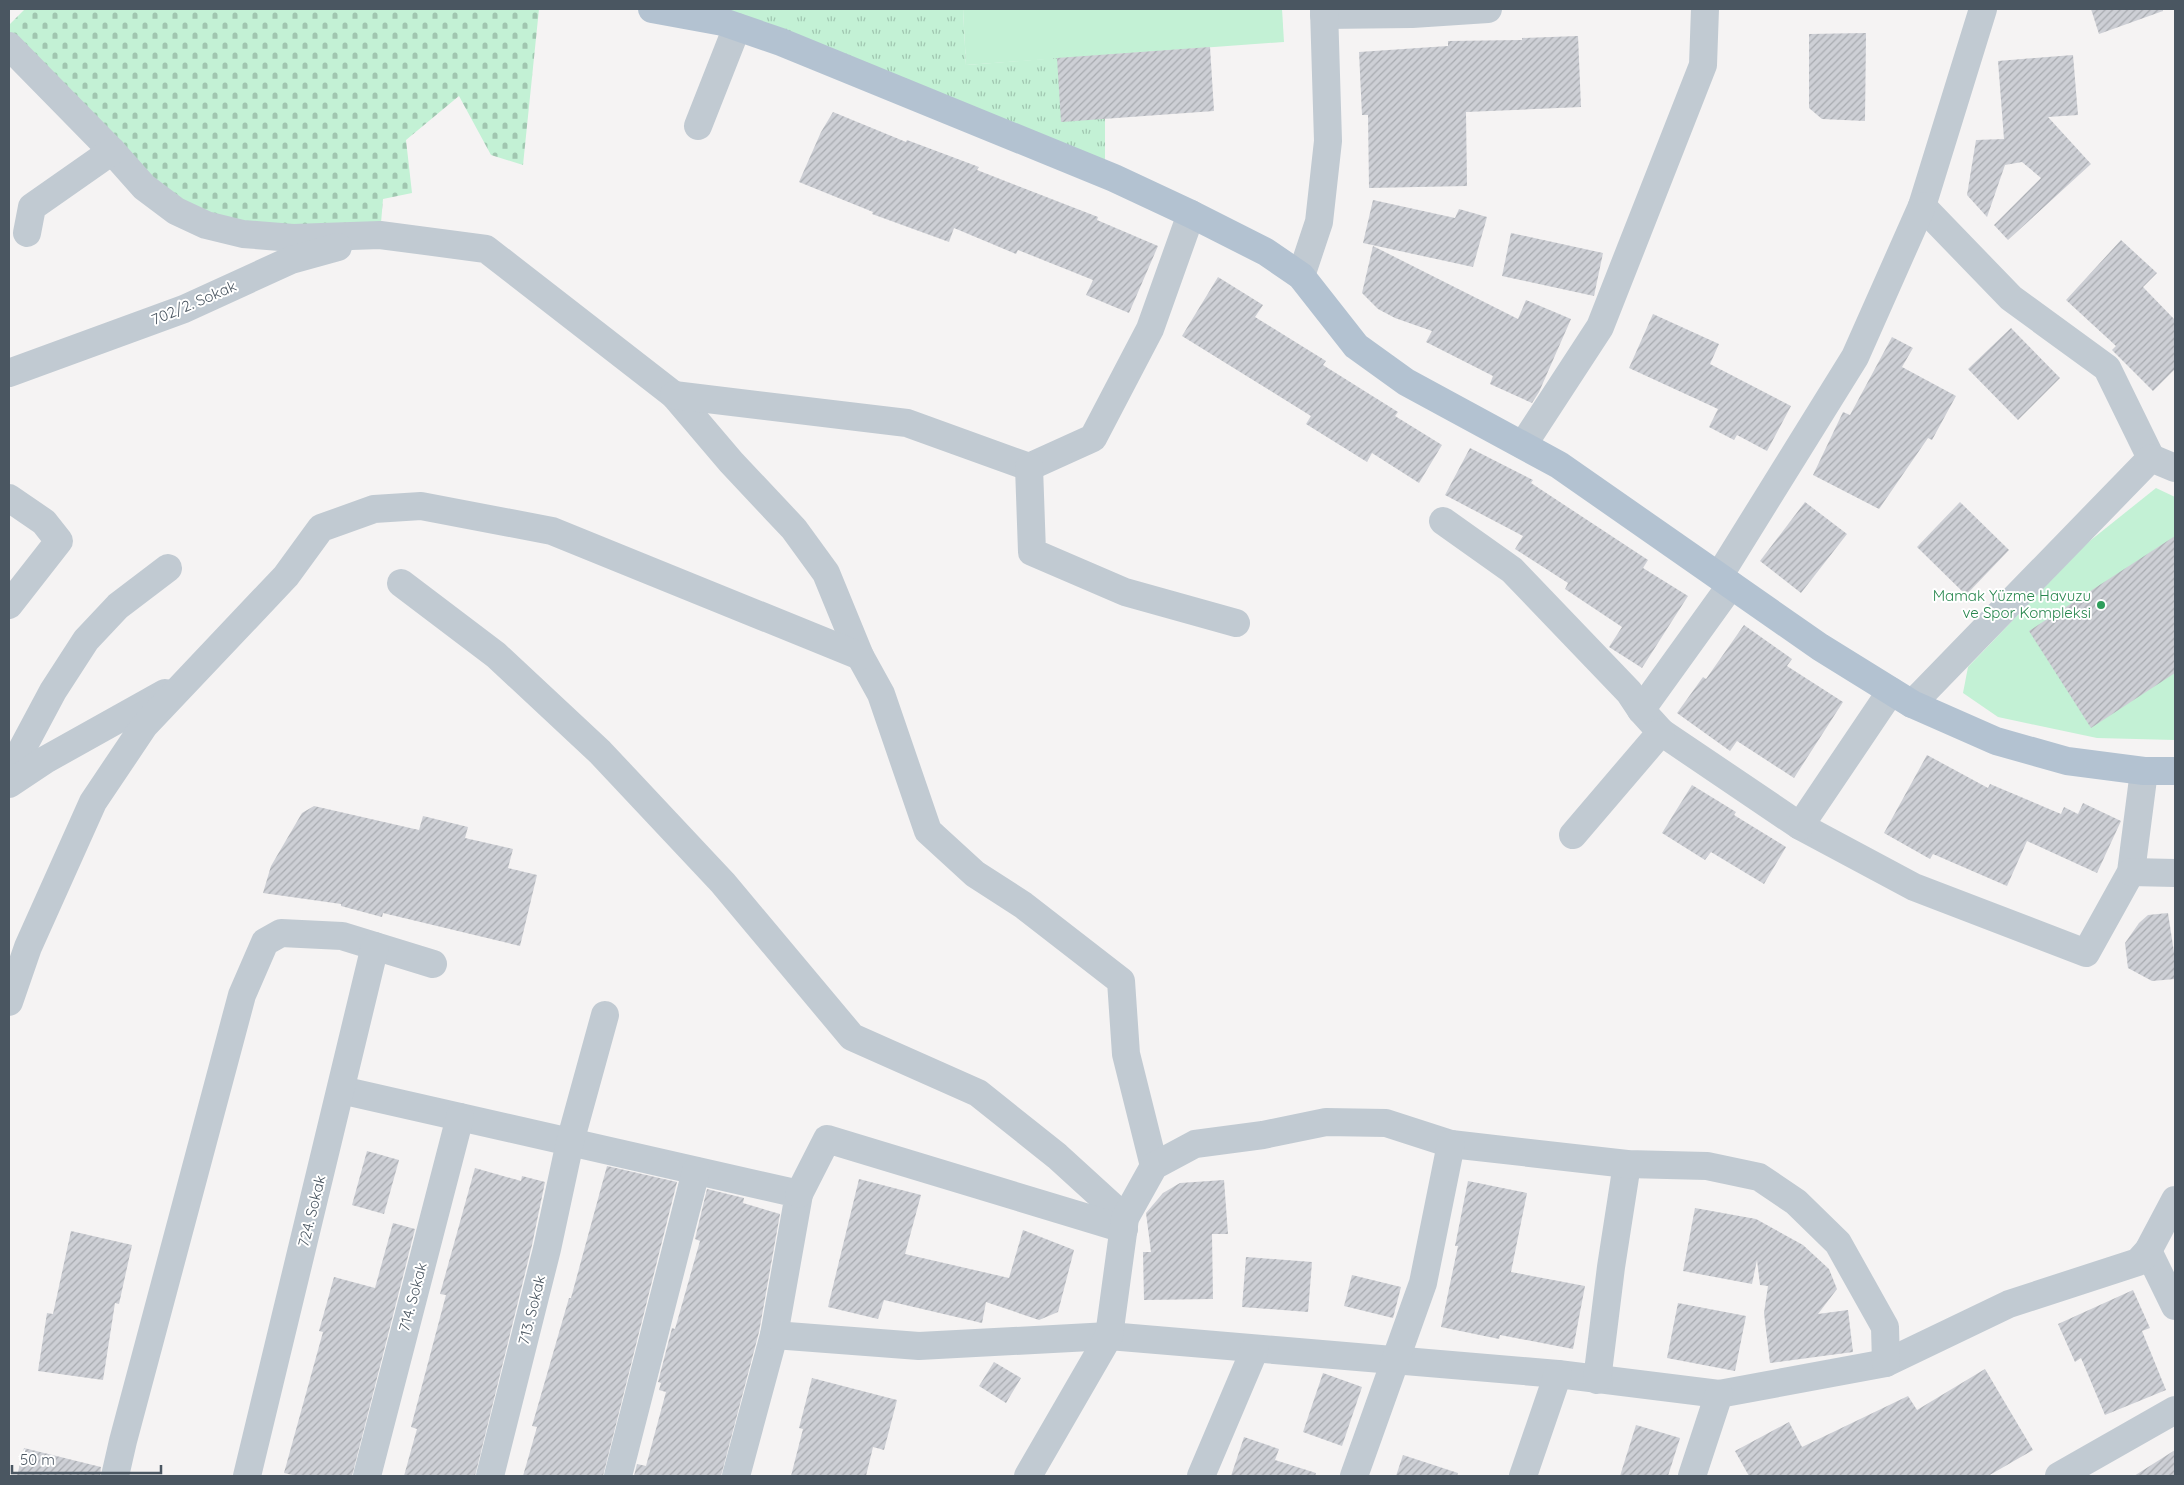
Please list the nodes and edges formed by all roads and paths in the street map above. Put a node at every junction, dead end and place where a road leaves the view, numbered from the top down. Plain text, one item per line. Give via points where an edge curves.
1 (652, 9) edge
2 (1488, 9) edge
3 (1705, 9) edge
4 (1983, 9) edge
5 (1324, 12) edge
6 (737, 27) junction
7 (9, 46) edge
8 (698, 126) dead end
9 (112, 151) junction
10 (1922, 206) junction
11 (1191, 214) junction
12 (27, 233) dead end
13 (380, 235) junction
14 (1301, 276) junction
15 (9, 373) edge
16 (674, 394) junction
17 (1523, 445) junction
18 (2163, 463) edge
19 (1029, 467) junction
20 (9, 498) edge
21 (1443, 521) dead end
22 (168, 568) dead end
23 (1725, 580) junction
24 (401, 583) dead end
25 (9, 604) edge
26 (1236, 623) dead end
27 (860, 656) junction
28 (187, 680) junction
29 (1901, 697) junction
30 (1641, 710) junction
31 (1661, 732) junction
32 (2175, 771) edge
33 (2144, 772) junction
34 (9, 784) edge
35 (1800, 826) junction
36 (1573, 835) dead end
37 (2131, 872) junction
38 (2175, 873) edge
39 (375, 946) junction
40 (434, 964) dead end
41 (9, 1002) edge
42 (605, 1015) dead end
43 (341, 1090) junction
44 (460, 1117) junction
45 (570, 1142) junction
46 (1451, 1144) junction
47 (1627, 1164) junction
48 (1154, 1166) junction
49 (696, 1170) junction
50 (799, 1194) junction
51 (2175, 1200) edge
52 (1125, 1224) junction
53 (2148, 1251) junction
54 (2175, 1306) edge
55 (774, 1335) junction
56 (1109, 1336) junction
57 (1255, 1349) junction
58 (1395, 1361) junction
59 (1886, 1363) junction
60 (1558, 1374) junction
61 (1597, 1380) junction
62 (1719, 1394) junction
63 (2175, 1410) edge
64 (115, 1476) edge
65 (247, 1476) edge
66 (367, 1476) edge
67 (490, 1476) edge
68 (618, 1476) edge
69 (736, 1476) edge
70 (1028, 1476) edge
71 (1201, 1476) edge
72 (1354, 1476) edge
73 (1523, 1476) edge
74 (1692, 1476) edge
75 (2059, 1476) edge

1 - 6 main road
2 - 5 street via 1412,14
3 - 17 street via 1703,65 1600,327
4 - 10 street
5 - 14 street via 1328,141 1319,222
6 - 8 street
6 - 11 main road via 782,42 1096,170
7 - 9 street
9 - 12 street via 32,207
9 - 13 street via 144,187 176,211 206,225 243,234 294,238
10 - 18 street via 2011,298 2106,368
10 - 23 street via 1855,357
11 - 14 main road via 1266,252
11 - 19 street via 1150,329 1093,438
13 - 15 street, 702/2. Sokak via 292,260 184,309
13 - 16 street via 486,249
14 - 17 main road via 1356,346 1406,382
16 - 19 street via 907,423
16 - 27 street via 731,462 794,528 826,573
17 - 23 main road via 1559,465
18 - 29 street
19 - 26 street via 1032,552 1125,592
20 - 25 street via 44,522 59,541
21 - 30 street via 1512,570 1629,692
22 - 34 street via 118,606 86,640 53,691 18,756
23 - 29 main road via 1820,647
23 - 30 street
24 - 52 street via 496,655 600,752 723,883 852,1037 978,1093 1057,1156
27 - 28 street via 552,531 421,506 374,509 321,528 286,576
27 - 48 street via 881,694 928,832 976,874 1023,905 1121,981 1126,1054
28 - 34 street via 45,760
28 - 41 street via 144,726 93,802 28,947
29 - 33 main road via 1996,741 2067,762
29 - 35 street
30 - 31 street
31 - 35 street
31 - 36 street
32 - 33 main road
33 - 37 street
35 - 37 street via 1914,887 2086,953
37 - 38 street
39 - 40 street
39 - 43 street, 724. Sokak
39 - 64 street via 342,936 281,934 265,942 242,995
42 - 45 street, 713. Sokak
43 - 44 street
43 - 65 street, 724. Sokak
44 - 45 street
44 - 66 street, 714. Sokak
45 - 49 street
45 - 67 street, 713. Sokak via 547,1249
46 - 47 street
46 - 48 street via 1386,1123 1326,1122 1195,1144
46 - 58 street via 1423,1283
47 - 59 street via 1707,1166 1759,1177 1796,1202 1838,1243 1884,1327
47 - 61 street
48 - 52 street
49 - 50 street
49 - 68 street
50 - 52 street via 827,1139
50 - 55 street
51 - 53 street
52 - 56 street
53 - 54 street
53 - 59 street via 2138,1262 2009,1304
55 - 56 street via 919,1346
55 - 69 street
56 - 57 street
56 - 70 street
57 - 58 street
57 - 71 street
58 - 60 street
58 - 72 street
59 - 62 street
60 - 61 street
60 - 73 street
61 - 62 street
62 - 74 street
63 - 75 street

